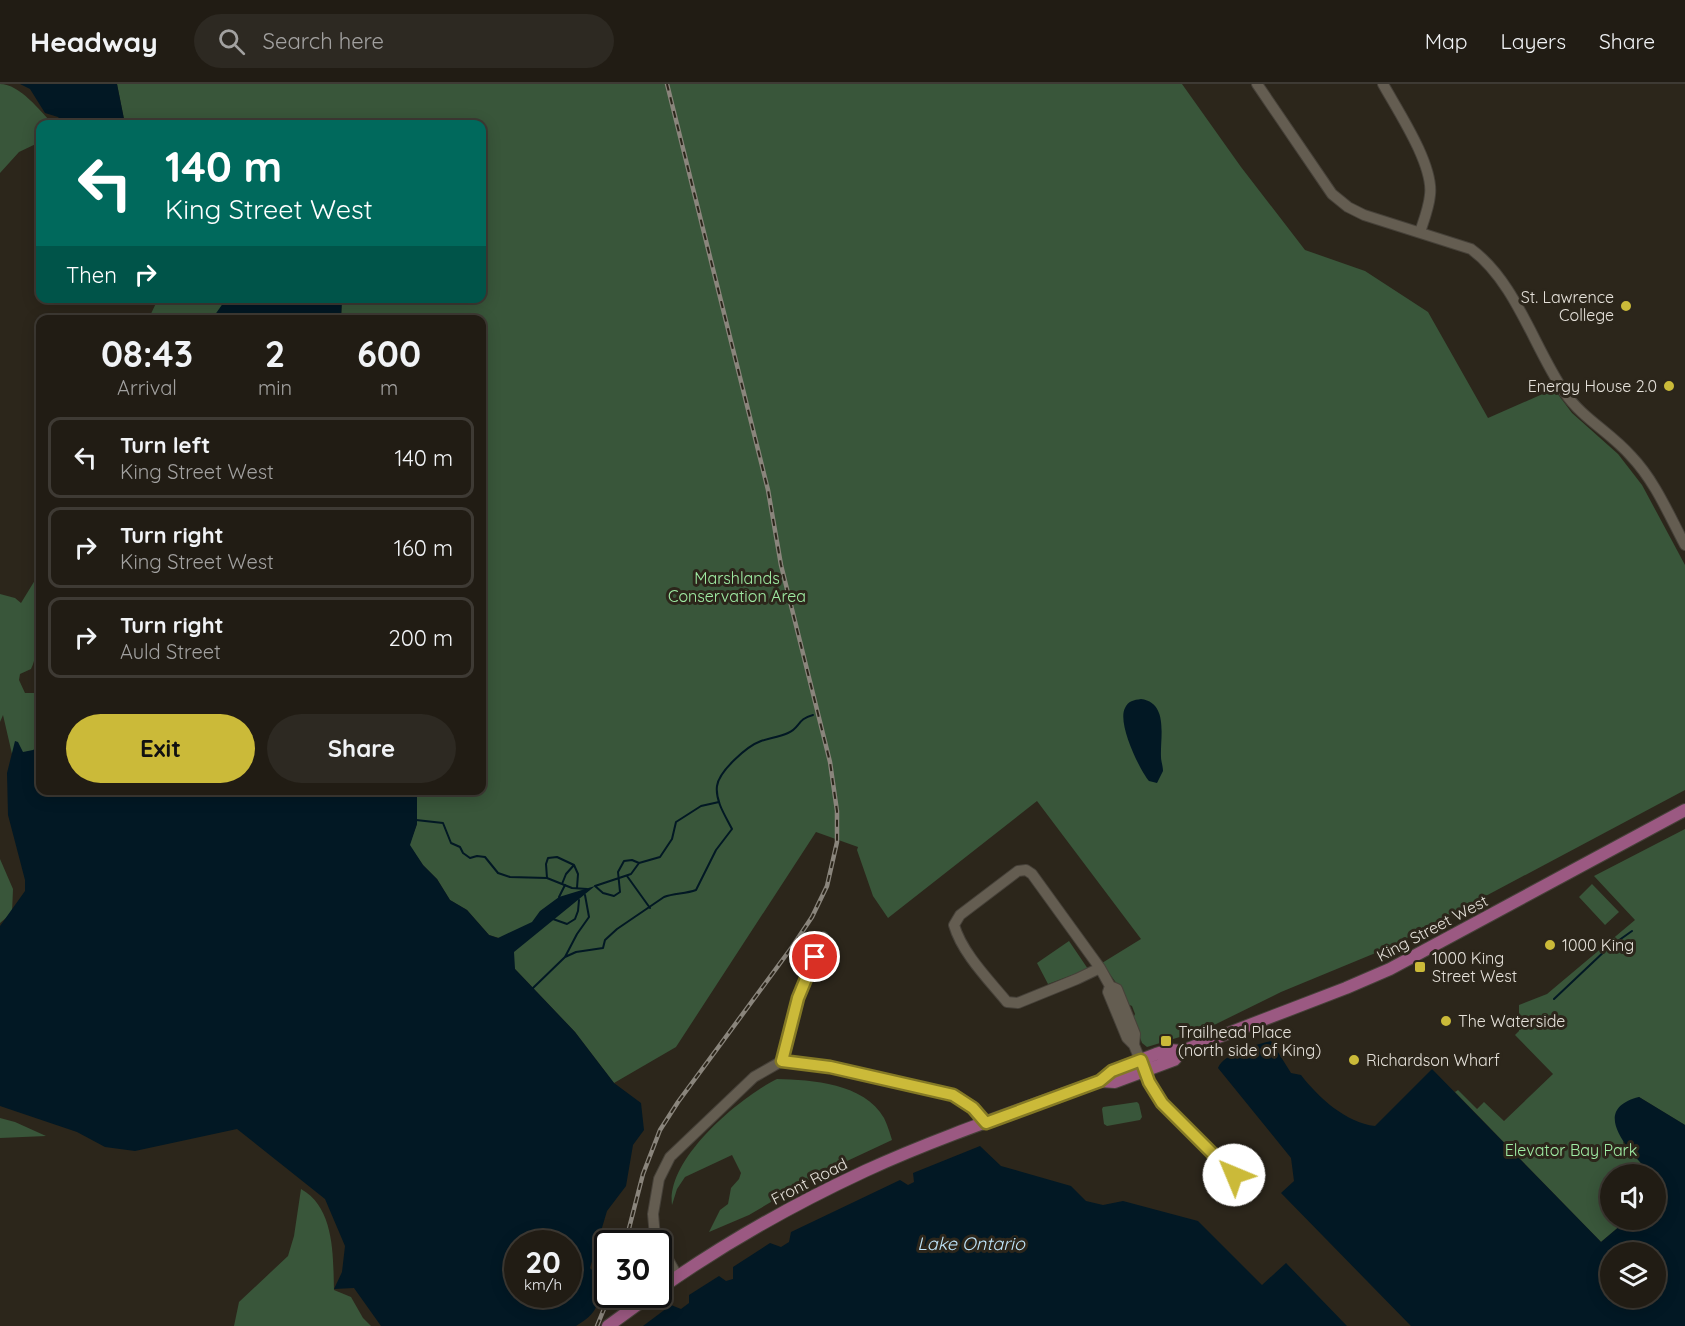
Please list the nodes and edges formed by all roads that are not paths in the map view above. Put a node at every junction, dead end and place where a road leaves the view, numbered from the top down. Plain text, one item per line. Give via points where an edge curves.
1 (1257, 84) edge
2 (1383, 84) edge
3 (1420, 232) junction
4 (1685, 545) edge
5 (1685, 810) edge
6 (824, 937) dead end
7 (1100, 968) junction
8 (782, 1061) junction
9 (1143, 1066) junction
10 (986, 1123) junction
11 (1234, 1175) dead end
12 (678, 1277) junction
13 (672, 1281) edge
14 (633, 1308) edge
15 (608, 1326) edge

1 - 3 street via 1332,194 1364,215
2 - 3 street via 1425,162 1430,181
3 - 4 street via 1471,249 1484,258 1508,292 1565,394 1631,455
5 - 9 main road, King Street West via 1390,969 1182,1051 1174,1060
6 - 8 street via 798,998
7 - 7 street via 1018,1003 1007,1002 978,968 954,925 960,915 1018,871 1026,870
7 - 9 street via 1127,1038
8 - 10 street via 830,1067 953,1095 973,1108
8 - 12 street via 754,1077 670,1157 659,1179 653,1214 655,1237
9 - 10 main road, King Street West via 1112,1071 1100,1081
9 - 11 street via 1162,1103
10 - 12 main road, Front Road via 815,1195
12 - 13 main road, Front Road
14 - 15 main road

